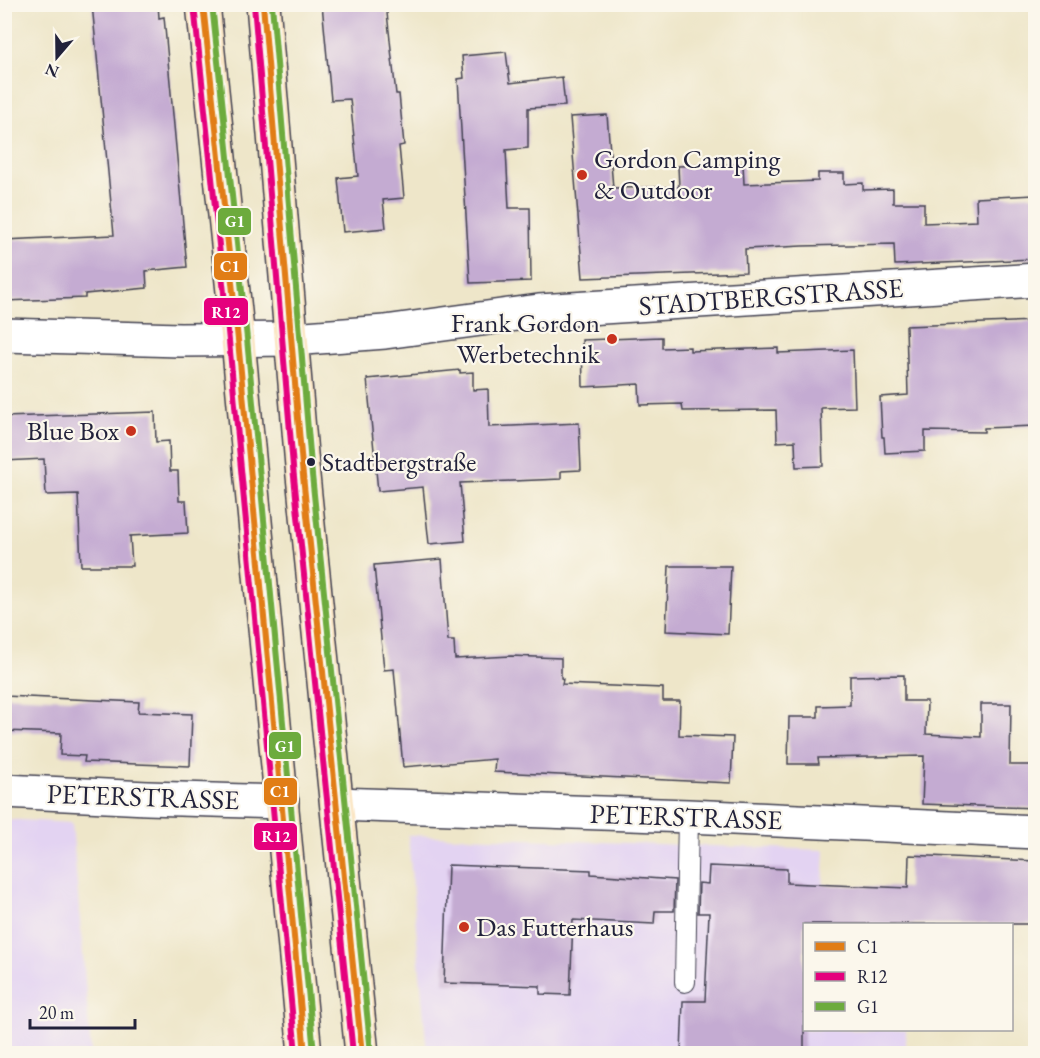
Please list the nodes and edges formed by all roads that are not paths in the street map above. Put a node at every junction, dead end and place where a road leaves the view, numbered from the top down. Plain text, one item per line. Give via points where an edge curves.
1 (203, 4) edge
2 (263, 4) edge
3 (1035, 280) edge
4 (4, 335) edge
5 (292, 339) junction
6 (238, 340) junction
7 (4, 791) edge
8 (282, 802) junction
9 (337, 804) junction
10 (688, 816) junction
11 (1035, 832) edge
12 (684, 981) dead end
13 (304, 1053) edge
14 (362, 1053) edge

1 - 6 main road
2 - 5 main road
3 - 5 street, STADTBERGSTRASSE via 539,311 385,332
4 - 6 street, STADTBERGSTRASSE
5 - 6 street, STADTBERGSTRASSE
5 - 9 main road
6 - 8 main road
7 - 8 street, PETERSTRASSE
8 - 13 main road
9 - 10 street, PETERSTRASSE
9 - 14 main road
10 - 11 street, PETERSTRASSE
10 - 12 lane

